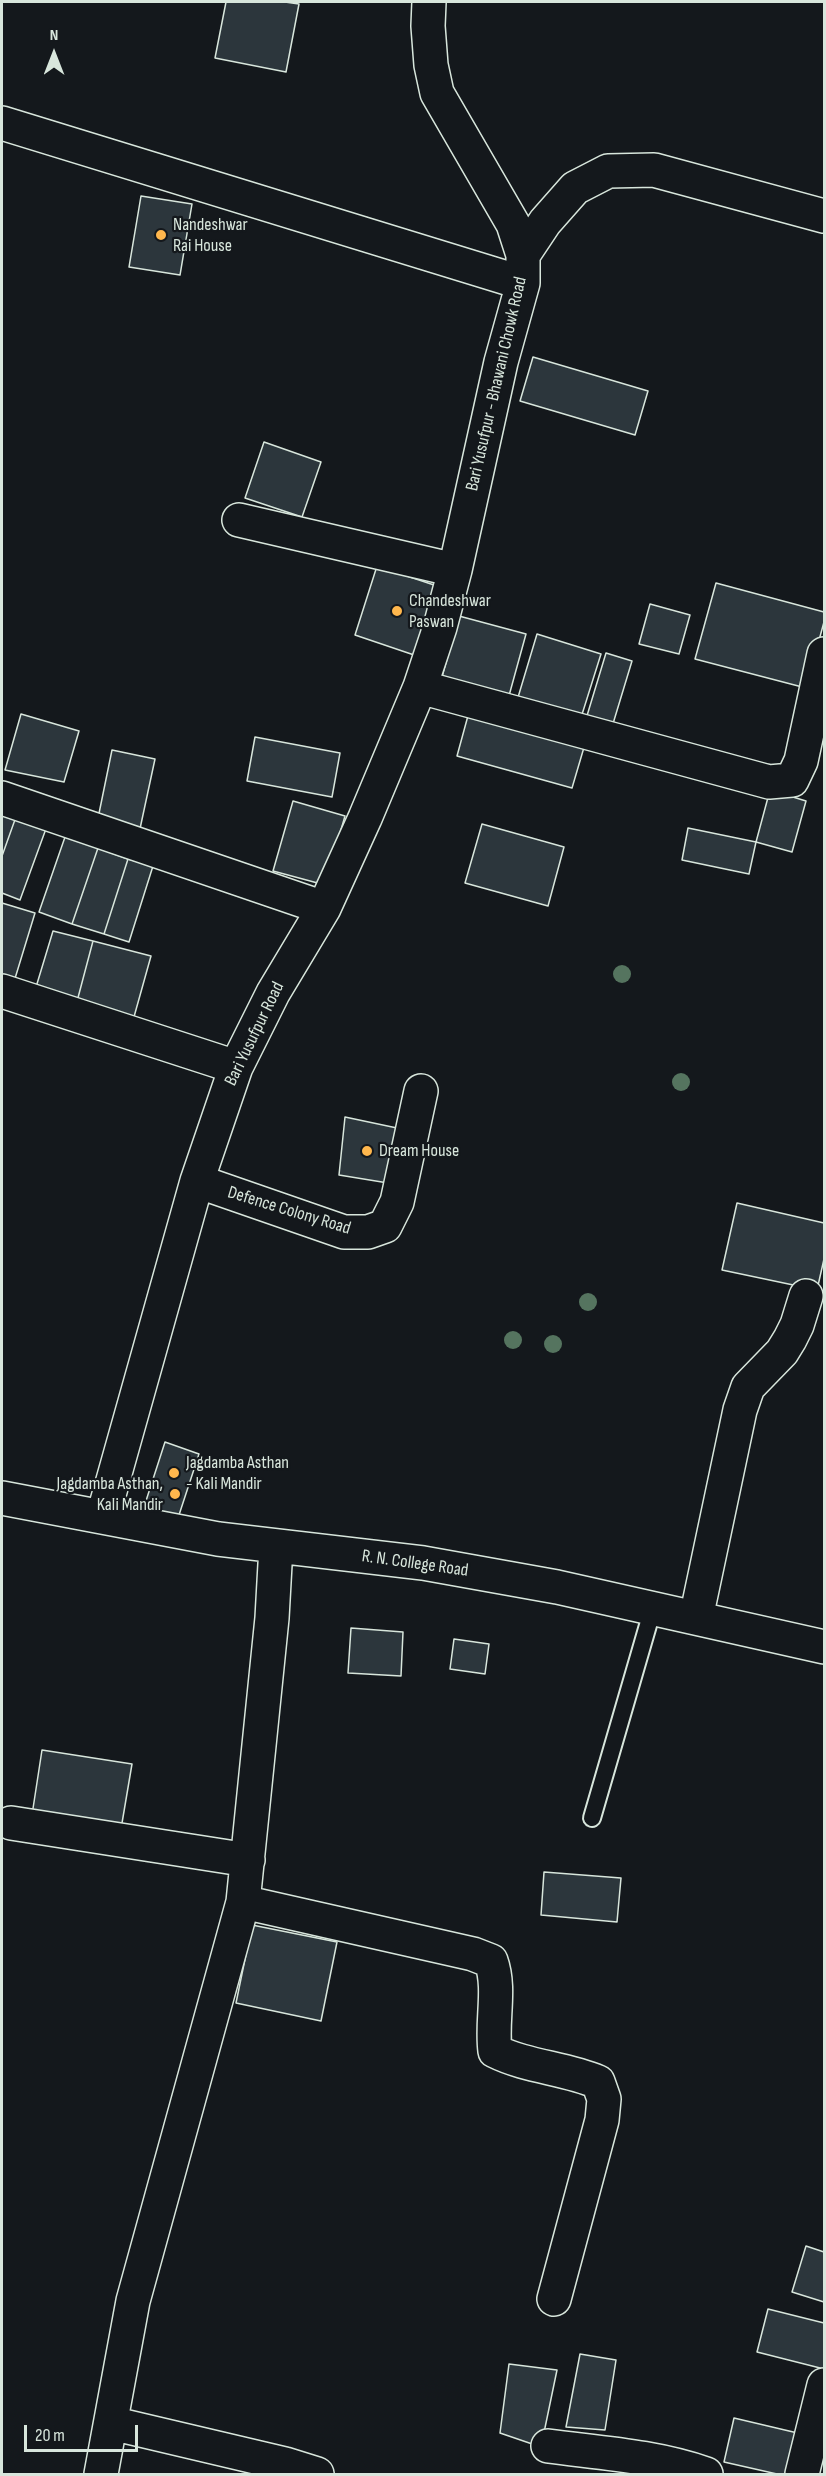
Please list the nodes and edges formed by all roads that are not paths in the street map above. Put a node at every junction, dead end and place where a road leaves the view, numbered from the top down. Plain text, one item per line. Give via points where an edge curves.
1 (429, 2) edge
2 (2, 123) edge
3 (825, 216) edge
4 (523, 269) junction
5 (238, 520) dead end
6 (454, 570) junction
7 (825, 654) edge
8 (420, 687) junction
9 (2, 798) edge
10 (324, 908) junction
11 (2, 991) edge
12 (236, 1067) junction
13 (421, 1091) dead end
14 (197, 1181) junction
15 (806, 1296) dead end
16 (2, 1498) edge
17 (103, 1516) junction
18 (276, 1546) junction
19 (653, 1608) junction
20 (696, 1618) junction
21 (825, 1647) edge
22 (592, 1818) dead end
23 (11, 1823) dead end
24 (248, 1860) junction
25 (243, 1902) junction
26 (554, 2299) dead end
27 (825, 2385) edge
28 (111, 2423) junction
29 (548, 2446) dead end
30 (101, 2475) edge
31 (317, 2475) edge
32 (706, 2475) edge
33 (802, 2475) edge

1 - 4 street, Bari Yusufpur - Bhawani Chowk Road via 431,65 437,93 513,224
2 - 4 street
3 - 4 street via 654,170 608,171 575,188 545,222
4 - 6 street, Bari Yusufpur - Bhawani Chowk Road
5 - 6 street
6 - 8 street, Bari Yusufpur Road
7 - 8 street via 804,752 792,780 769,782
8 - 10 street, Bari Yusufpur Road
9 - 10 street
10 - 12 street, Bari Yusufpur Road via 273,993
11 - 12 street
12 - 14 street, Bari Yusufpur Road
13 - 14 street, Defence Colony Road via 397,1202 385,1226 368,1233 344,1232
14 - 17 street, Bari Yusufpur Road
15 - 20 street via 790,1339 748,1387 740,1410
16 - 17 street, R. N. College Road
17 - 18 street, R. N. College Road via 218,1539
18 - 19 street, R. N. College Road via 423,1563
18 - 24 street
19 - 20 street, R. N. College Road
19 - 22 lane
20 - 21 street, R. N. College Road
23 - 24 street
24 - 25 street
25 - 26 street via 490,1961 496,1977 495,2051 598,2082 604,2099 602,2120
25 - 28 street via 134,2301
27 - 33 street
28 - 30 street
28 - 31 street
29 - 32 street via 640,2458

